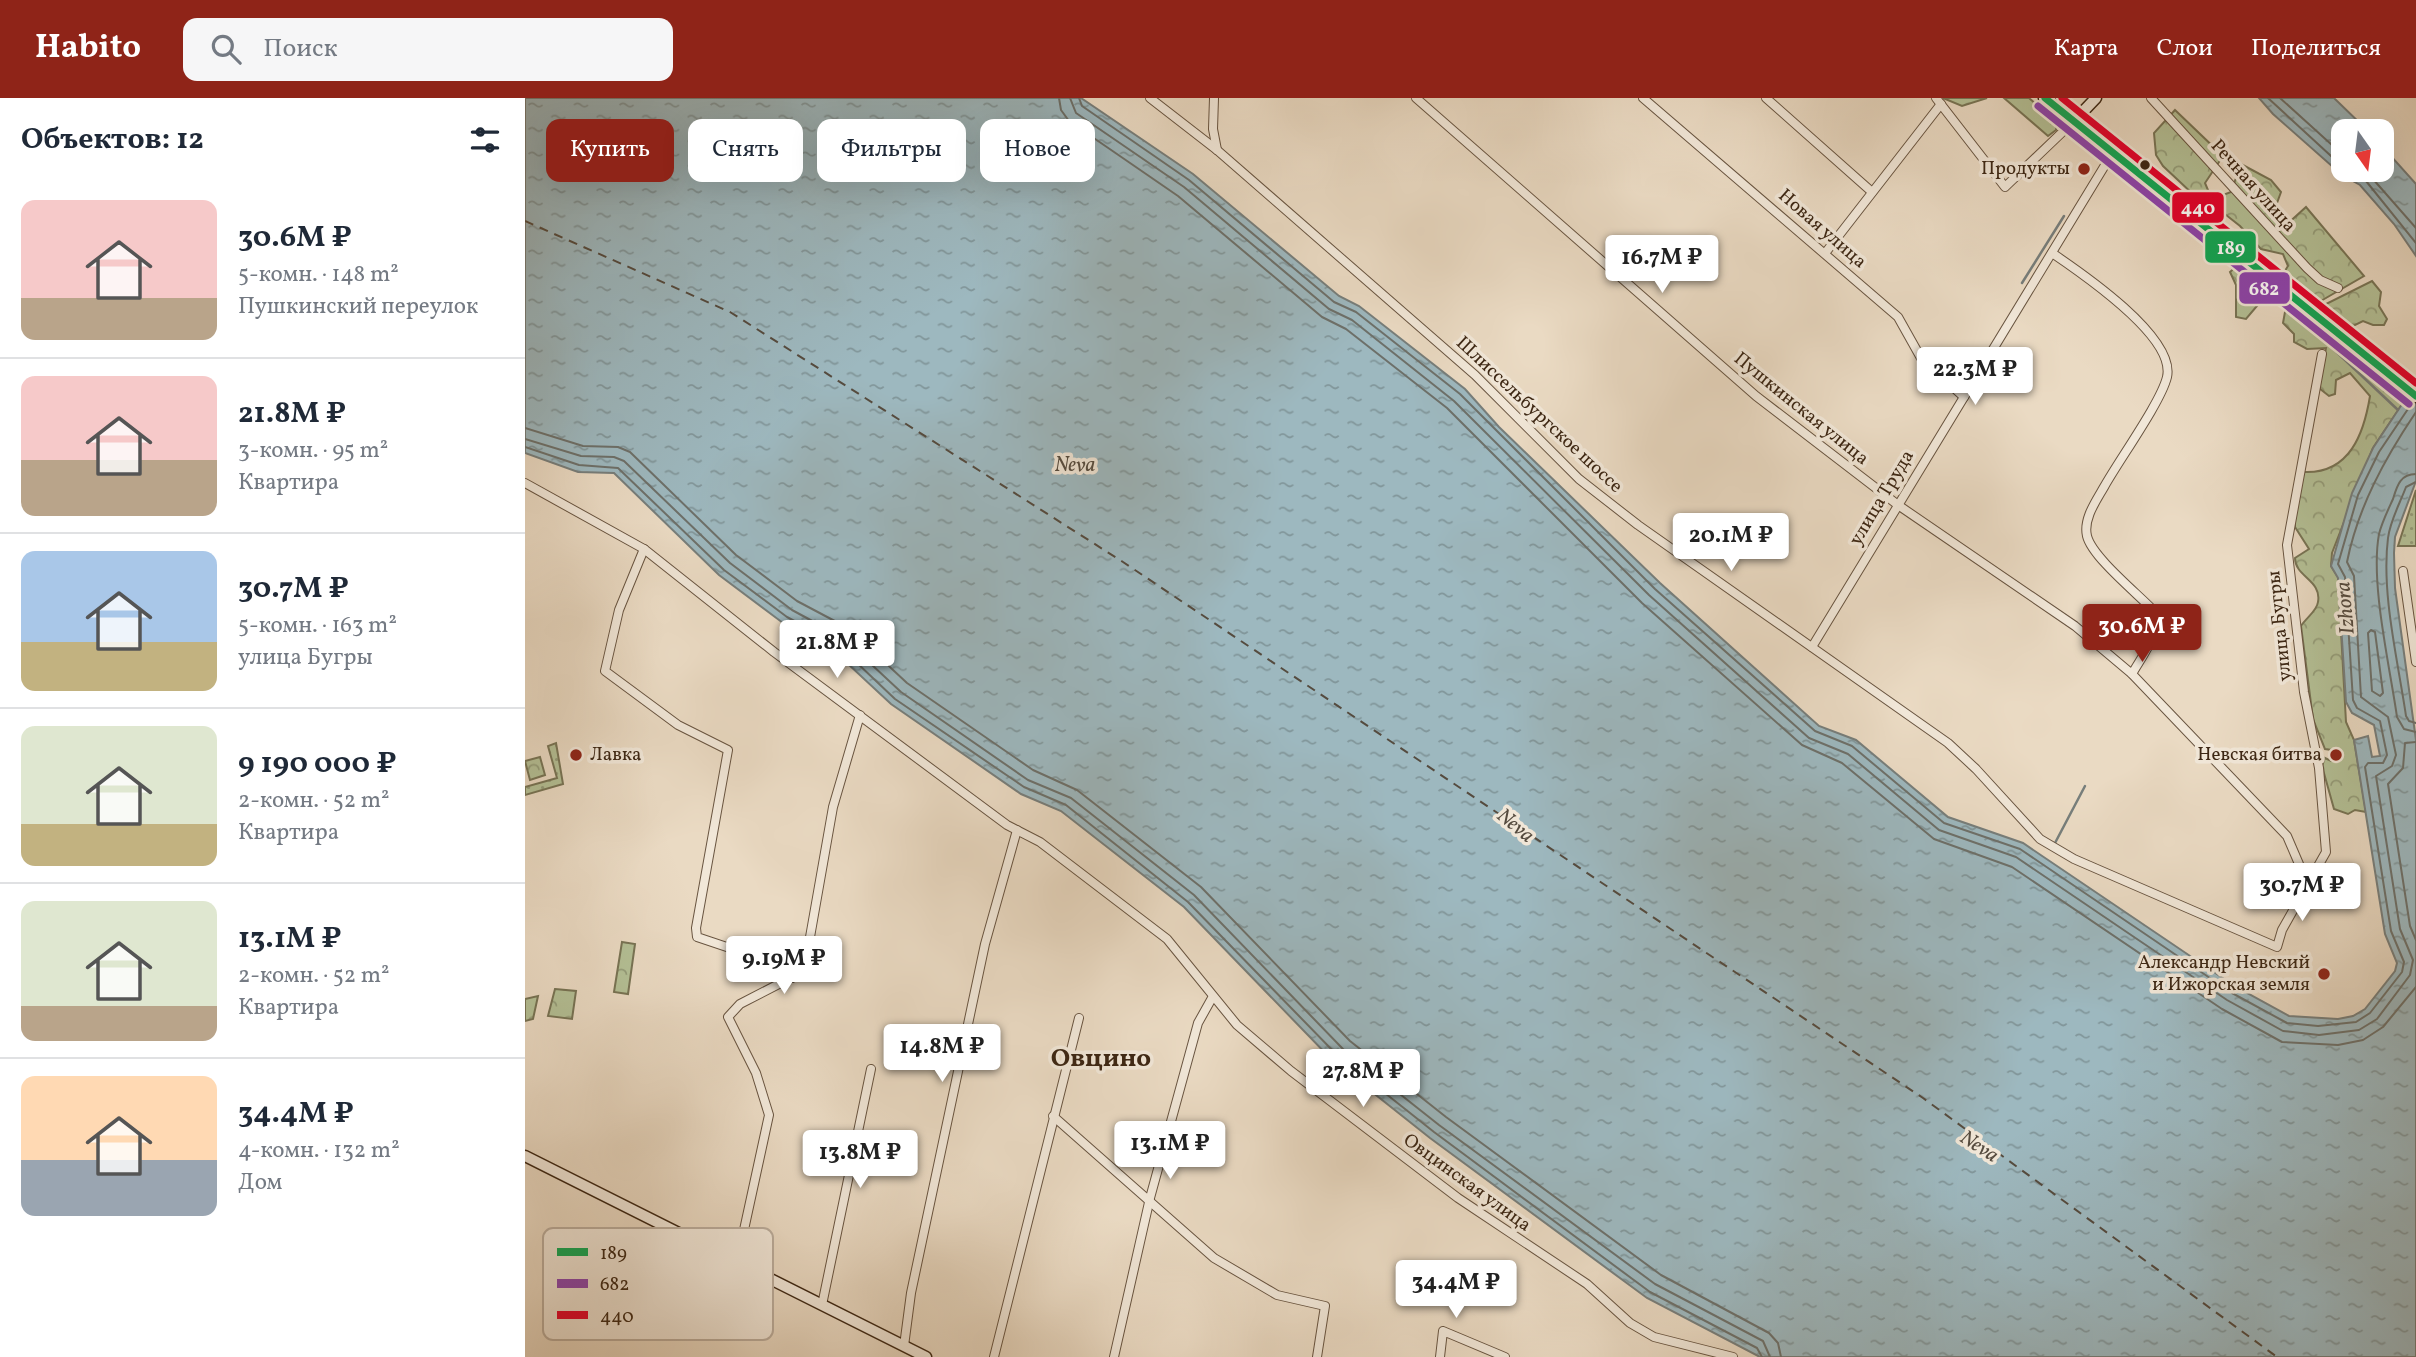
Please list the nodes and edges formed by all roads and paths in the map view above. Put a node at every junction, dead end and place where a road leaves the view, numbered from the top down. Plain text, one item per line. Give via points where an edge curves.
1 (1150, 98) edge
2 (1214, 98) edge
3 (1416, 98) edge
4 (1643, 98) edge
5 (1766, 98) edge
6 (2045, 98) edge
7 (2096, 98) edge
8 (2151, 98) edge
9 (1939, 101) edge
10 (2074, 121) junction
11 (1217, 150) junction
12 (2113, 152) junction
13 (1872, 192) junction
14 (1826, 252) junction
15 (2052, 253) junction
16 (2337, 288) dead end
17 (2322, 354) dead end
18 (2416, 396) edge
19 (1964, 397) junction
20 (525, 484) edge
21 (1898, 505) junction
22 (644, 550) junction
23 (2403, 571) dead end
24 (1812, 647) junction
25 (2416, 662) edge
26 (2132, 674) junction
27 (860, 715) junction
28 (1017, 830) junction
29 (2303, 889) junction
30 (2277, 947) joint
31 (792, 978) junction
32 (1212, 998) junction
33 (1079, 1018) dead end
34 (871, 1069) dead end
35 (1053, 1116) junction
36 (525, 1156) edge
37 (1150, 1198) junction
38 (669, 1228) edge
39 (744, 1228) edge
40 (773, 1280) edge
41 (822, 1305) junction
42 (904, 1346) junction
43 (926, 1357) edge
44 (994, 1357) edge
45 (1114, 1357) edge
46 (1317, 1357) edge
47 (1440, 1357) edge
48 (1505, 1357) edge
49 (1733, 1357) edge

1 - 11 street, Шлиссельбургское шоссе
2 - 11 street
3 - 21 street, Пушкинская улица via 1756,396
4 - 14 street, Новая улица
5 - 13 street
6 - 10 main road
7 - 10 main road
8 - 16 street, Речная улица via 2307,268
9 - 10 street via 2005,187
9 - 13 street
10 - 12 main road
11 - 24 street, Шлиссельбургское шоссе via 1475,375 1579,480
12 - 15 street, улица Труда
12 - 18 main road
13 - 14 street
14 - 19 street, Новая улица via 1898,317 1921,358
15 - 19 street, улица Труда
15 - 26 street via 2106,290 2131,314 2168,368 2162,390 2087,522 2091,545 2157,618
17 - 29 street, улица Бугры via 2287,545 2293,615 2325,817 2326,852
19 - 21 street, улица Труда
20 - 22 street, Овцинская улица
21 - 24 street, улица Труда
21 - 26 street, Пушкинская улица via 2075,626
22 - 27 street, Овцинская улица
22 - 31 street via 619,610 605,671 673,722 728,750 697,937 786,967
23 - 25 street
24 - 30 street, Шлиссельбургское шоссе via 1948,743 2040,839 2074,859
26 - 29 street, Пушкинская улица via 2287,836
27 - 28 street, Овцинская улица
27 - 31 street via 833,807 808,958 804,971
28 - 32 street, Овцинская улица via 1040,842 1167,939
28 - 42 street via 985,944 911,1293
29 - 30 street, улица Бугры
31 - 39 street via 740,1004 728,1017 756,1073 769,1115
32 - 37 street via 1198,1023
32 - 49 street, Овцинская улица via 1291,1071 1458,1198 1587,1284 1630,1323 1654,1337
33 - 35 street
34 - 41 street
35 - 37 street
35 - 44 street
36 - 38 main road
37 - 45 street
37 - 46 street via 1214,1258 1277,1294 1325,1306
40 - 41 main road
41 - 42 main road
42 - 43 main road
47 - 48 street via 1443,1331

